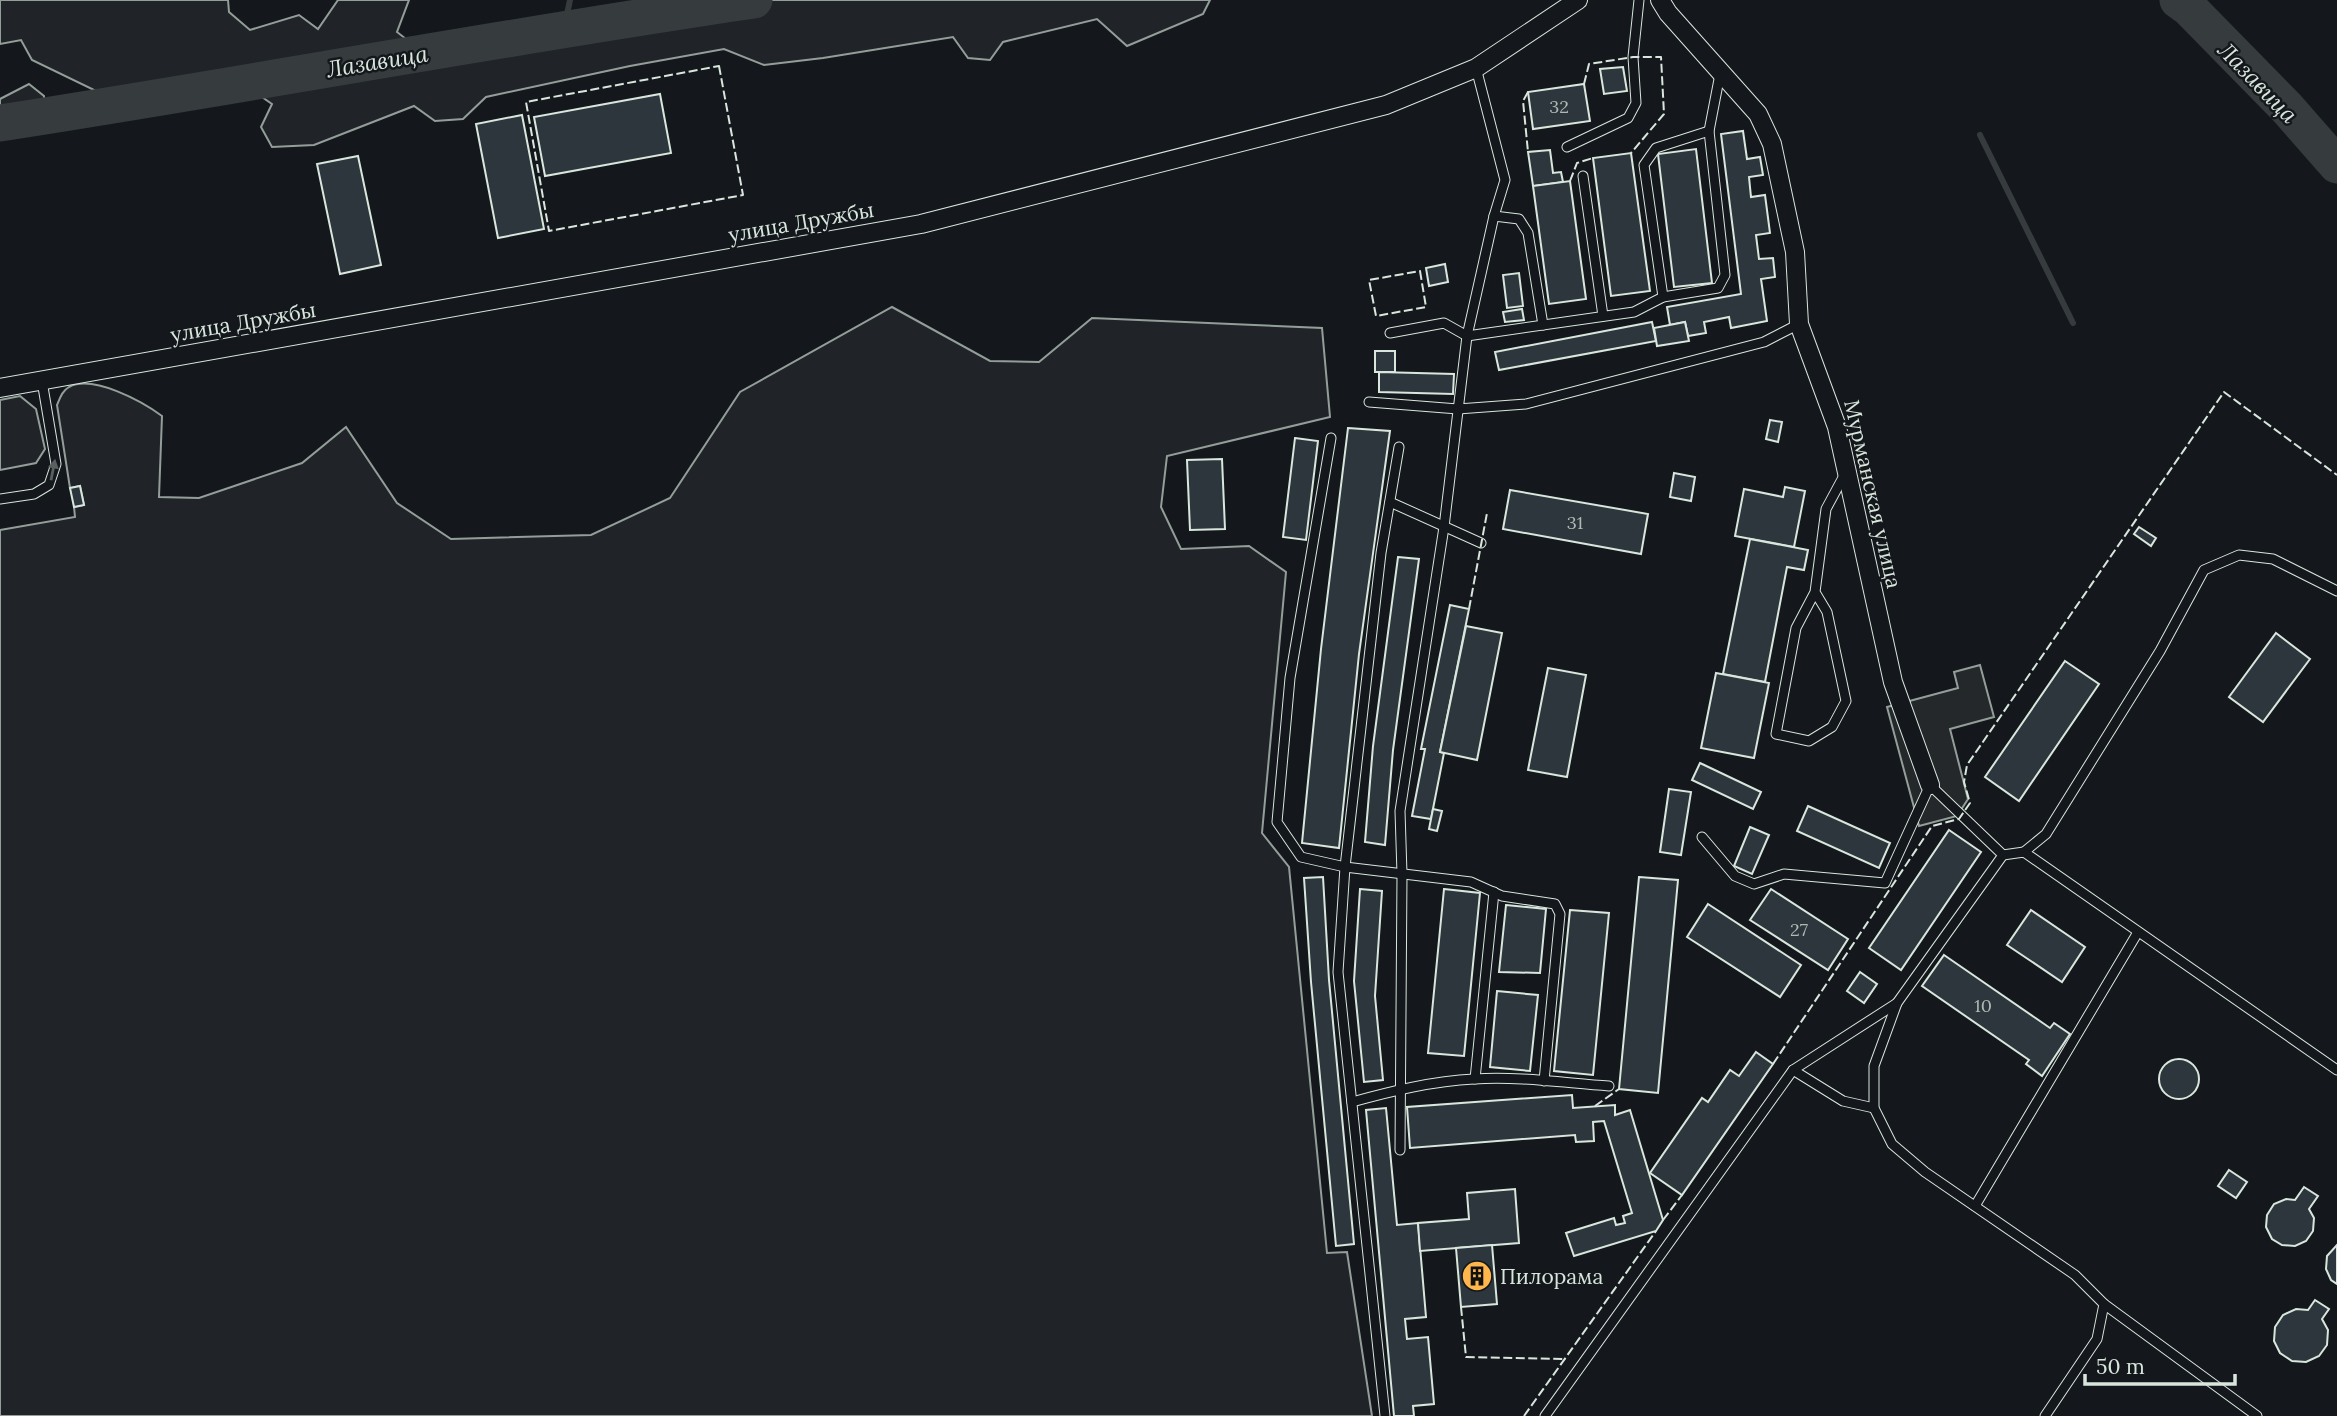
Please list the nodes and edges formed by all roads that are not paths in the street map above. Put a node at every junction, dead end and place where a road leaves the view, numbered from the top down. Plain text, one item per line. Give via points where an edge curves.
1 (1578, 0) edge
2 (1639, 0) edge
3 (1660, 0) edge
4 (1476, 68) junction
5 (1720, 72) junction
6 (1709, 131) junction
7 (1567, 147) dead end
8 (1583, 176) dead end
9 (1494, 216) junction
10 (1663, 297) junction
11 (1603, 316) junction
12 (1799, 324) junction
13 (1543, 325) junction
14 (1390, 333) dead end
15 (1467, 336) junction
16 (42, 381) junction
17 (0, 388) edge
18 (1369, 402) dead end
19 (1458, 409) junction
20 (1331, 438) dead end
21 (1399, 447) dead end
22 (1847, 471) junction
23 (0, 499) edge
24 (1390, 502) junction
25 (1444, 527) junction
26 (1481, 543) dead end
27 (2337, 591) edge
28 (1815, 592) junction
29 (1930, 785) junction
30 (1702, 837) dead end
31 (2024, 852) junction
32 (2003, 855) junction
33 (1345, 867) junction
34 (1402, 874) junction
35 (1494, 892) junction
36 (2138, 932) junction
37 (1897, 1003) junction
38 (1793, 1070) junction
39 (2337, 1070) edge
40 (1475, 1079) junction
41 (1544, 1081) junction
42 (1609, 1086) dead end
43 (1401, 1089) junction
44 (1352, 1102) junction
45 (1874, 1108) junction
46 (1400, 1150) dead end
47 (1975, 1206) junction
48 (2104, 1304) junction
49 (1385, 1416) edge
50 (1545, 1416) edge
51 (2045, 1416) edge
52 (2257, 1416) edge

1 - 4 street, улица Дружбы
2 - 7 lane via 1633,57 1636,103 1628,118
3 - 5 street, Мурманская улица
4 - 9 lane via 1505,180
4 - 16 street, улица Дружбы via 1386,105 920,224
5 - 6 lane
5 - 12 street, Мурманская улица via 1758,114 1772,144 1795,251
6 - 10 lane via 1656,148 1644,165
6 - 10 lane via 1725,275 1718,288
8 - 11 lane
9 - 13 lane via 1519,219 1528,233
9 - 15 lane
10 - 11 lane via 1634,312
11 - 13 lane
12 - 19 lane via 1764,342 1526,404
12 - 22 street, Мурманская улица via 1837,427
13 - 15 lane
14 - 15 lane via 1444,323
15 - 19 lane
16 - 17 street, улица Дружбы
23 -> 16 lane via 34,494 49,485 56,464
18 - 19 lane
19 - 25 lane
20 - 33 lane via 1290,678 1277,822 1301,857
21 - 24 lane
22 - 28 lane via 1826,509
22 - 29 street, Мурманская улица via 1893,682
24 - 25 lane
24 - 33 lane
25 - 26 lane
25 - 34 lane via 1400,811
27 - 31 lane via 2273,559 2239,555 2204,570 2160,651 2046,834
28 - 28 lane via 1796,628 1776,734 1809,741 1832,727 1846,701 1827,612
29 - 30 lane via 1885,883 1784,874 1754,884 1735,876
29 - 32 lane
31 - 32 lane
31 - 36 lane
32 - 37 lane
33 - 34 lane
33 - 44 lane via 1338,972
34 - 35 lane via 1471,882
34 - 43 lane
35 - 40 lane
35 - 41 lane via 1555,904 1560,914
36 - 39 lane
36 - 47 lane
37 - 38 lane
37 - 45 lane via 1874,1066
38 - 45 lane via 1843,1101
38 - 50 lane
40 - 41 lane
40 - 43 lane
41 - 42 lane
43 - 44 lane
43 - 46 lane
44 - 49 lane
45 - 47 lane via 1892,1144
47 - 48 lane via 2074,1275
48 - 51 lane via 2097,1339
48 - 52 lane

